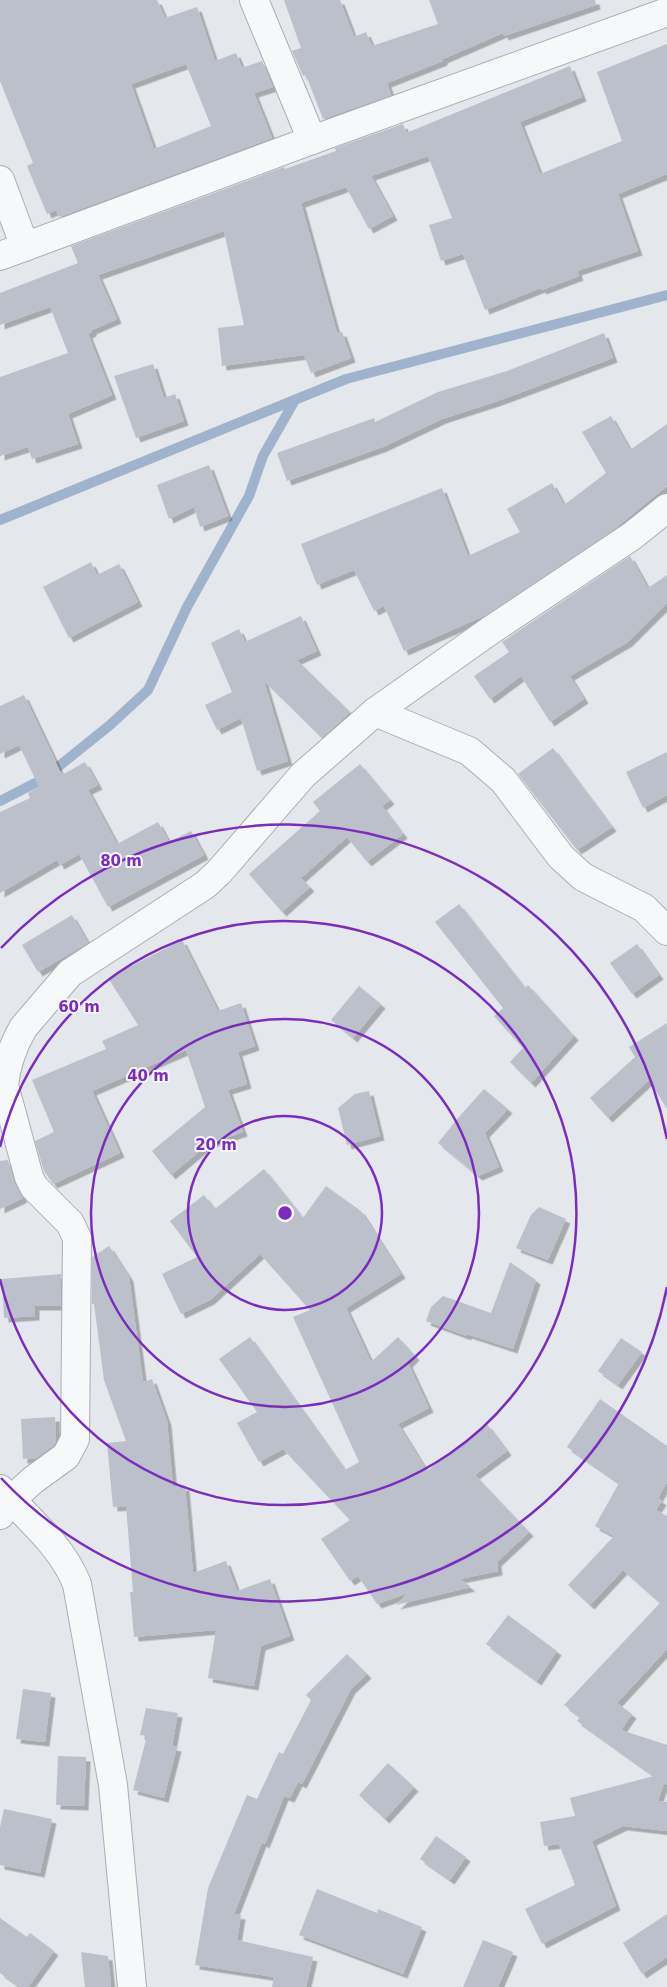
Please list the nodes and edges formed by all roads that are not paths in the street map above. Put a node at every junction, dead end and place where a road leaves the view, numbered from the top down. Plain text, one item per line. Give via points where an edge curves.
1 (254, 0) edge
2 (667, 12) edge
3 (312, 140) junction
4 (0, 180) edge
5 (26, 247) junction
6 (0, 256) edge
7 (667, 508) edge
8 (376, 712) junction
9 (667, 931) edge
10 (4, 1501) edge
11 (132, 1987) edge

1 - 3 street
2 - 3 street
3 - 5 street
4 - 5 street
5 - 6 street
7 - 8 street via 632,536
8 - 9 street via 469,751 503,780 561,857 583,877 644,908
8 - 10 street via 304,775 205,885 70,973 16,1039 5,1071 4,1085 29,1177 34,1187 70,1223 77,1238 75,1439 66,1456
10 - 11 street via 60,1552 77,1584 114,1785

